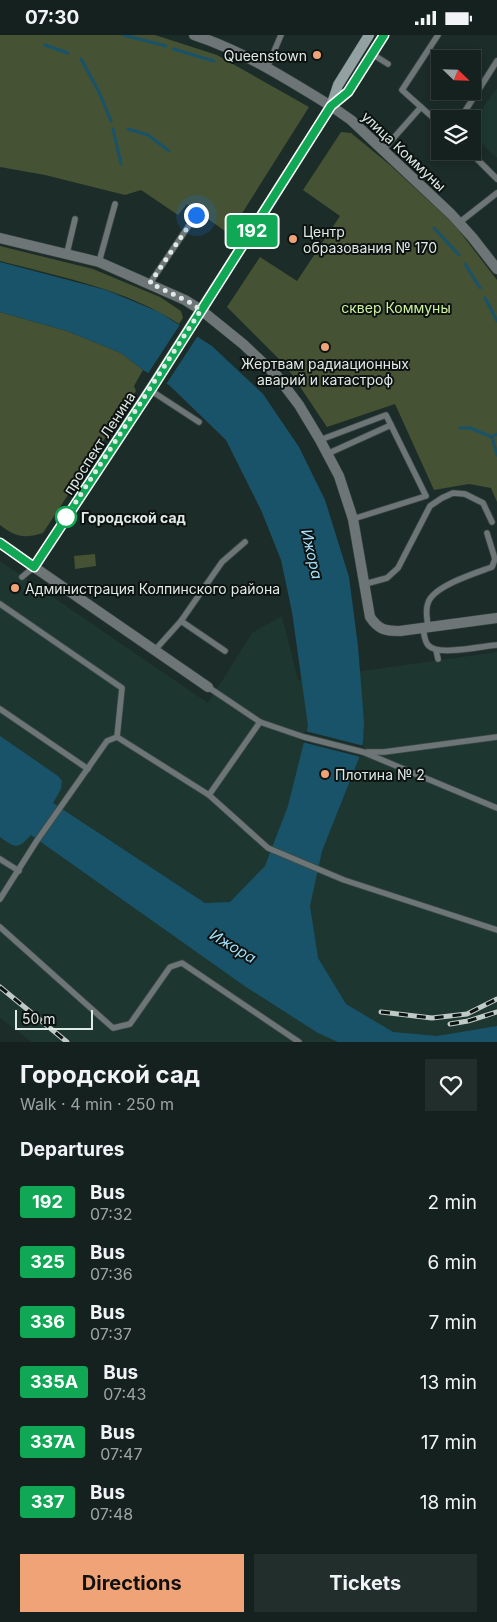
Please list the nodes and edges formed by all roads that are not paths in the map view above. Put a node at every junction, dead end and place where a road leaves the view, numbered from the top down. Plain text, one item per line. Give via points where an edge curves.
1 (194, 35) edge
2 (281, 35) edge
3 (384, 35) edge
4 (438, 35) edge
5 (364, 37) edge
6 (372, 54) junction
7 (497, 61) edge
8 (388, 64) dead end
9 (267, 68) junction
10 (403, 74) dead end
11 (409, 79) junction
12 (331, 106) junction
13 (421, 107) junction
14 (466, 110) edge
15 (431, 116) edge
16 (383, 150) junction
17 (477, 160) edge
18 (497, 179) edge
19 (497, 193) edge
20 (115, 204) dead end
21 (196, 215) dead end
22 (75, 219) dead end
23 (460, 223) junction
24 (0, 238) edge
25 (67, 253) junction
26 (99, 262) junction
27 (497, 269) edge
28 (150, 283) junction
29 (201, 310) junction
30 (152, 387) junction
31 (199, 422) dead end
32 (391, 425) junction
33 (320, 440) junction
34 (327, 454) junction
35 (353, 519) junction
36 (492, 522) dead end
37 (487, 533) dead end
38 (245, 542) dead end
39 (0, 543) edge
40 (34, 567) junction
41 (22, 577) dead end
42 (365, 584) junction
43 (0, 604) edge
44 (497, 618) edge
45 (181, 621) junction
46 (426, 627) junction
47 (497, 645) edge
48 (155, 650) junction
49 (436, 650) junction
50 (224, 651) dead end
51 (438, 659) dead end
52 (208, 687) joint
53 (0, 709) edge
54 (260, 723) junction
55 (117, 737) junction
56 (497, 737) edge
57 (363, 752) junction
58 (88, 769) junction
59 (209, 795) junction
60 (497, 808) edge
61 (0, 859) edge
62 (19, 871) junction
63 (0, 899) edge
64 (0, 927) edge
65 (497, 930) edge
66 (299, 1042) edge

1 - 9 street, улица Коммуны
2 - 9 lane
3 - 6 main road
4 - 11 lane
5 - 12 main road via 338,85
6 - 8 lane
6 - 12 main road via 348,92
7 - 14 lane
9 - 12 street, улица Коммуны
10 - 11 lane
11 - 13 lane via 402,90
12 - 16 street, улица Коммуны
12 - 29 main road
13 - 15 lane
13 - 16 lane
16 - 23 street, улица Коммуны
17 - 18 lane
19 - 23 lane
20 - 26 lane
21 - 28 lane via 159,264
22 - 25 lane
23 - 27 street, улица Коммуны
24 - 25 street
25 - 26 street
26 - 28 street
28 - 29 street
29 - 30 main road, проспект Ленина
29 - 33 street via 277,376
30 - 31 lane
30 - 40 main road, проспект Ленина
32 - 33 lane via 386,415
32 - 34 lane
32 - 35 lane via 426,496
33 - 34 street
34 - 35 street
35 - 42 street
36 - 42 lane via 483,503 465,494 453,493 442,498 430,506 398,568 387,578
37 - 46 lane via 496,559 492,567 435,592 428,601
38 - 45 lane via 222,562
39 - 40 main road
40 - 41 lane
40 - 48 street
42 - 46 street via 370,617 377,626 388,631
43 - 55 lane via 122,688
44 - 46 street
45 - 48 lane
45 - 50 lane
46 - 49 lane via 426,643
47 - 49 lane
48 - 52 street
49 - 51 lane
52 - 54 lane
53 - 58 lane
54 - 57 lane
54 - 59 lane
55 - 58 lane via 107,741
55 - 59 lane
56 - 57 lane
57 - 60 lane
58 - 62 lane
59 - 65 lane via 268,848 344,880
61 - 62 lane
62 - 63 lane
64 - 66 lane via 113,1027 130,1024 170,967 182,963

